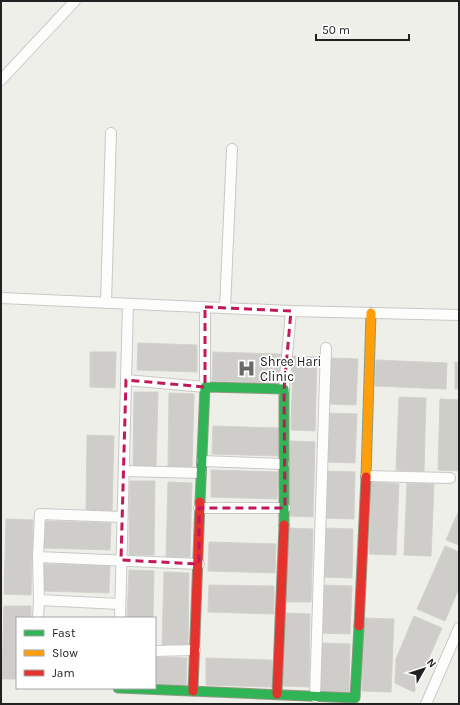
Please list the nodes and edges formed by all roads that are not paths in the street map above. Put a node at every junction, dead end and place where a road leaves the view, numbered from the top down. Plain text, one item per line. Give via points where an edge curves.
1 (75, 1) edge
2 (1, 80) edge
3 (111, 133) dead end
4 (232, 149) dead end
5 (1, 298) edge
6 (106, 303) junction
7 (128, 304) junction
8 (205, 306) junction
9 (225, 308) junction
10 (291, 311) junction
11 (371, 313) junction
12 (459, 315) edge
13 (326, 348) dead end
14 (126, 380) junction
15 (205, 387) junction
16 (284, 388) junction
17 (202, 461) junction
18 (284, 464) junction
19 (124, 471) junction
20 (201, 473) junction
21 (366, 476) junction
22 (450, 478) dead end
23 (200, 508) junction
24 (285, 508) junction
25 (122, 517) junction
26 (38, 557) junction
27 (122, 560) junction
28 (199, 564) junction
29 (38, 600) junction
30 (120, 604) junction
31 (38, 617) edge
32 (120, 617) edge
33 (459, 628) edge
34 (195, 650) junction
35 (156, 651) edge
36 (118, 689) edge
37 (193, 691) junction
38 (277, 694) junction
39 (315, 697) junction
40 (426, 704) edge

1 - 2 street
3 - 6 street
4 - 9 street
5 - 6 street
6 - 7 street
7 - 8 street
7 - 14 street
8 - 9 street
8 - 15 street
9 - 10 street
10 - 11 street
10 - 16 street
11 - 12 street
11 - 21 street
13 - 39 street
14 - 15 street
14 - 19 street
15 - 16 street
15 - 17 street
16 - 18 street
17 - 18 street
17 - 20 street
18 - 24 street
19 - 20 street
19 - 25 street
20 - 23 street
21 - 22 street
21 - 39 street via 355,698
23 - 24 street
23 - 28 street
24 - 38 street
25 - 26 street via 40,514
25 - 27 street
26 - 27 street
26 - 29 street
27 - 28 street
27 - 30 street
28 - 34 street
29 - 30 street
29 - 31 street
30 - 32 street
33 - 40 street
34 - 35 street
34 - 37 street
36 - 37 street
37 - 38 street
38 - 39 street

